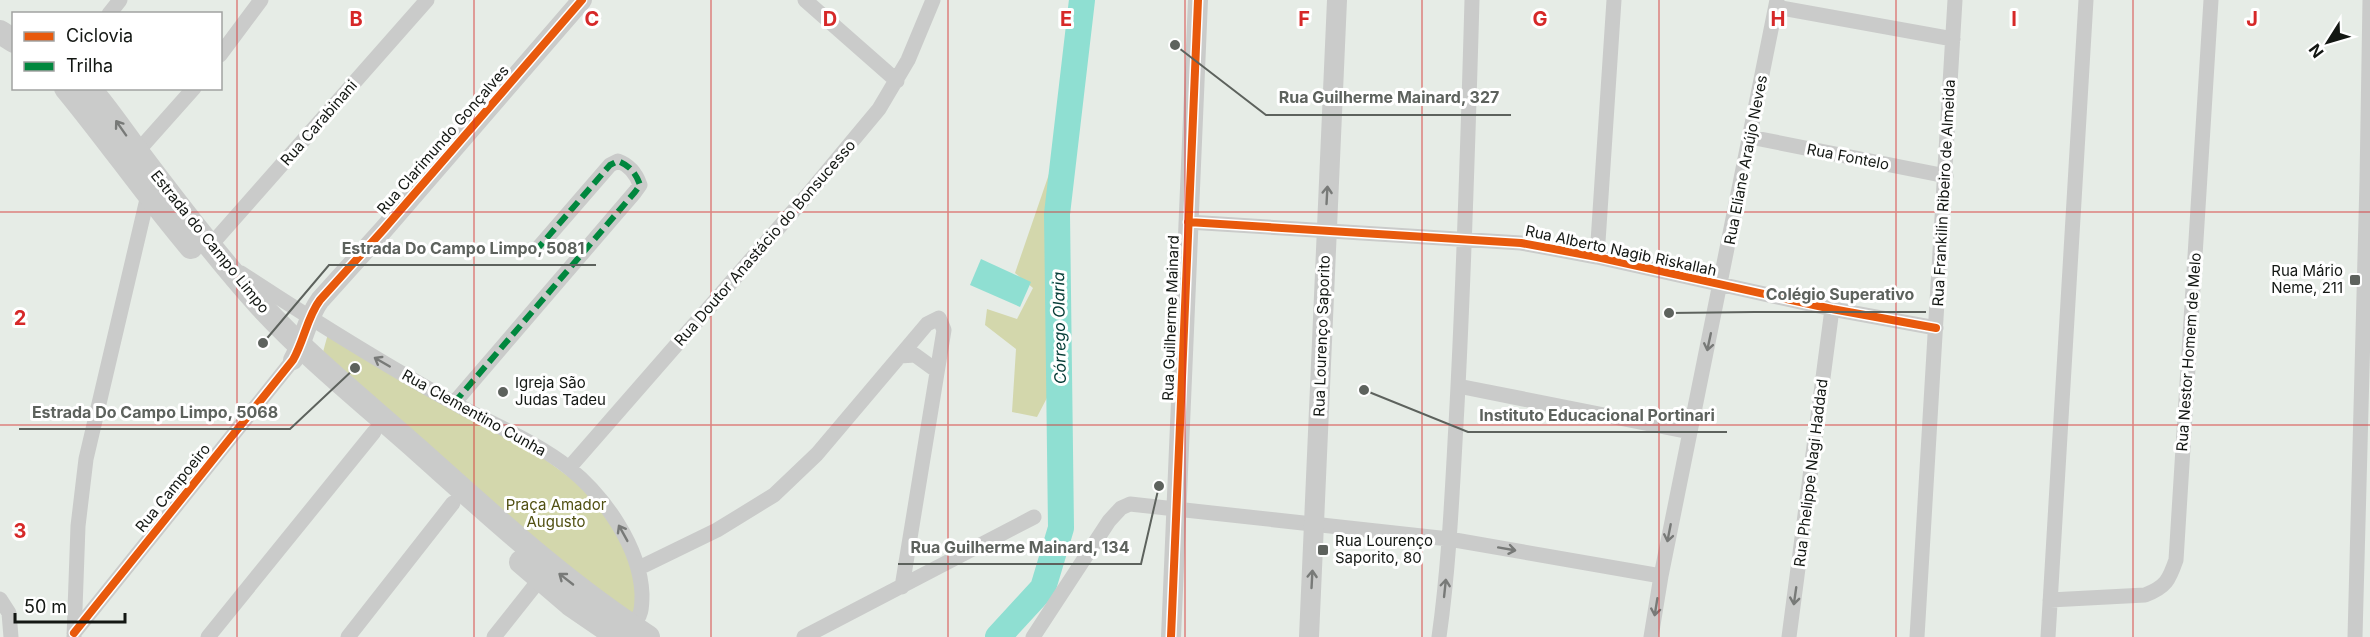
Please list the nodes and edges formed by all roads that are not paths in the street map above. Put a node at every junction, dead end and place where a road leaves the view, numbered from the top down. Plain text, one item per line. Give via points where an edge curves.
1 (120, 0) edge
2 (261, 0) edge
3 (427, 0) edge
4 (582, 0) edge
5 (806, 0) edge
6 (933, 0) edge
7 (1198, 0) edge
8 (1337, 0) edge
9 (1472, 0) edge
10 (1614, 0) edge
11 (1955, 0) edge
12 (2086, 0) edge
13 (2211, 0) edge
14 (2370, 0) edge
15 (1777, 3) edge
16 (111, 12) edge
17 (1953, 39) junction
18 (2369, 48) edge
19 (222, 51) edge
20 (897, 81) junction
21 (68, 90) edge
22 (91, 90) edge
23 (192, 90) edge
24 (1750, 137) junction
25 (137, 152) junction
26 (1946, 176) junction
27 (2369, 181) edge
28 (148, 195) junction
29 (1188, 222) junction
30 (1326, 232) junction
31 (1466, 238) junction
32 (539, 247) dead end
33 (216, 253) junction
34 (1597, 257) junction
35 (1721, 285) junction
36 (1832, 309) junction
37 (2367, 315) edge
38 (310, 318) junction
39 (1936, 328) junction
40 (297, 353) junction
41 (900, 356) junction
42 (937, 372) junction
43 (1458, 386) junction
44 (454, 403) junction
45 (374, 432) junction
46 (1690, 432) junction
47 (2364, 450) edge
48 (569, 468) junction
49 (453, 502) junction
50 (1178, 509) junction
51 (1034, 517) dead end
52 (1315, 523) junction
53 (1449, 539) junction
54 (639, 568) junction
55 (1661, 576) junction
56 (540, 579) junction
57 (2363, 585) edge
58 (902, 587) junction
59 (0, 599) edge
60 (2050, 600) junction
61 (632, 633) edge
62 (74, 635) edge
63 (11, 637) edge
64 (208, 637) edge
65 (348, 637) edge
66 (494, 637) edge
67 (804, 637) edge
68 (1033, 637) edge
69 (1171, 637) edge
70 (1310, 637) edge
71 (1439, 637) edge
72 (1651, 637) edge
73 (1789, 637) edge
74 (1917, 637) edge
75 (2048, 637) edge
76 (2355, 637) edge

1 - 16 street
2 - 19 street
3 - 33 street, Rua Carabinani
4 - 38 street, Rua Clarimundo Gonçalves via 320,300
5 - 20 street
6 - 20 street, Rua Doutor Anastácio do Bonsucesso
7 - 29 street, Rua Guilherme Mainard
30 -> 8 street, Rua Lourenço Saporito
9 - 31 street
10 - 34 street
11 - 17 street, Rua Frankilin Ribeiro de Almeida
12 - 60 street
13 - 60 street, Rua Nestor Homem de Melo via 2176,560 2169,580 2145,595
14 - 18 street
15 - 17 street
15 - 24 street, Rua Eliane Araújo Neves
17 - 26 street, Rua Frankilin Ribeiro de Almeida
18 - 27 street
20 - 48 street, Rua Doutor Anastácio do Bonsucesso via 879,109 809,193
21 - 28 main road, Estrada do Campo Limpo
25 -> 22 main road, Estrada do Campo Limpo
23 - 25 street
24 - 26 street, Rua Fontelo
24 - 35 street, Rua Eliane Araújo Neves
25 - 33 main road, Estrada do Campo Limpo
26 - 39 street, Rua Frankilin Ribeiro de Almeida
27 - 37 street
28 - 40 main road, Estrada do Campo Limpo via 257,324
28 - 62 street via 86,459 78,526
29 - 30 street, Rua Alberto Nagib Riskallah
29 - 50 street, Rua Guilherme Mainard
30 - 31 street, Rua Alberto Nagib Riskallah
30 - 52 street, Rua Lourenço Saporito
31 - 34 street, Rua Alberto Nagib Riskallah
31 - 43 street
32 - 44 street via 610,165 625,163 637,176 640,185 635,192
33 - 38 street, Rua Clementino Cunha
33 - 40 main road, Estrada do Campo Limpo
34 - 35 street, Rua Alberto Nagib Riskallah
35 - 36 street, Rua Alberto Nagib Riskallah
35 -> 46 street, Rua Eliane Araújo Neves
36 - 39 street, Rua Alberto Nagib Riskallah
36 -> 73 street, Rua Phelippe Nagi Haddad
37 - 47 street
38 - 40 street, Rua Clarimundo Gonçalves
44 -> 38 street, Rua Clementino Cunha
39 - 74 street, Rua Frankilin Ribeiro de Almeida
40 - 45 main road, Estrada do Campo Limpo
61 -> 40 main road, Estrada do Campo Limpo
40 - 62 street, Rua Campoeiro
41 - 42 street via 915,354
41 - 42 street via 927,324 939,318 944,330
41 - 54 street via 817,454 774,495 717,530
42 - 58 street
43 - 46 street
43 - 53 street
44 - 48 street, Rua Clementino Cunha
45 - 49 main road, Estrada do Campo Limpo
45 - 64 street
46 -> 55 street, Rua Eliane Araújo Neves
47 - 57 street
54 -> 48 street, Rua Clementino Cunha via 616,522
49 - 56 main road, Estrada do Campo Limpo
49 - 65 street
50 - 52 street
50 - 68 street via 1124,506 1109,520
50 - 69 street, Rua Guilherme Mainard
51 - 58 street
52 - 53 street
70 -> 52 street, Rua Lourenço Saporito
53 -> 55 street
71 -> 53 street
54 - 61 street, Rua Clementino Cunha via 642,607
55 -> 72 street, Rua Eliane Araújo Neves
56 - 61 main road, Estrada do Campo Limpo via 570,604
56 - 66 street
57 - 76 street
58 - 67 street
59 - 63 street via 9,613
60 - 75 street

